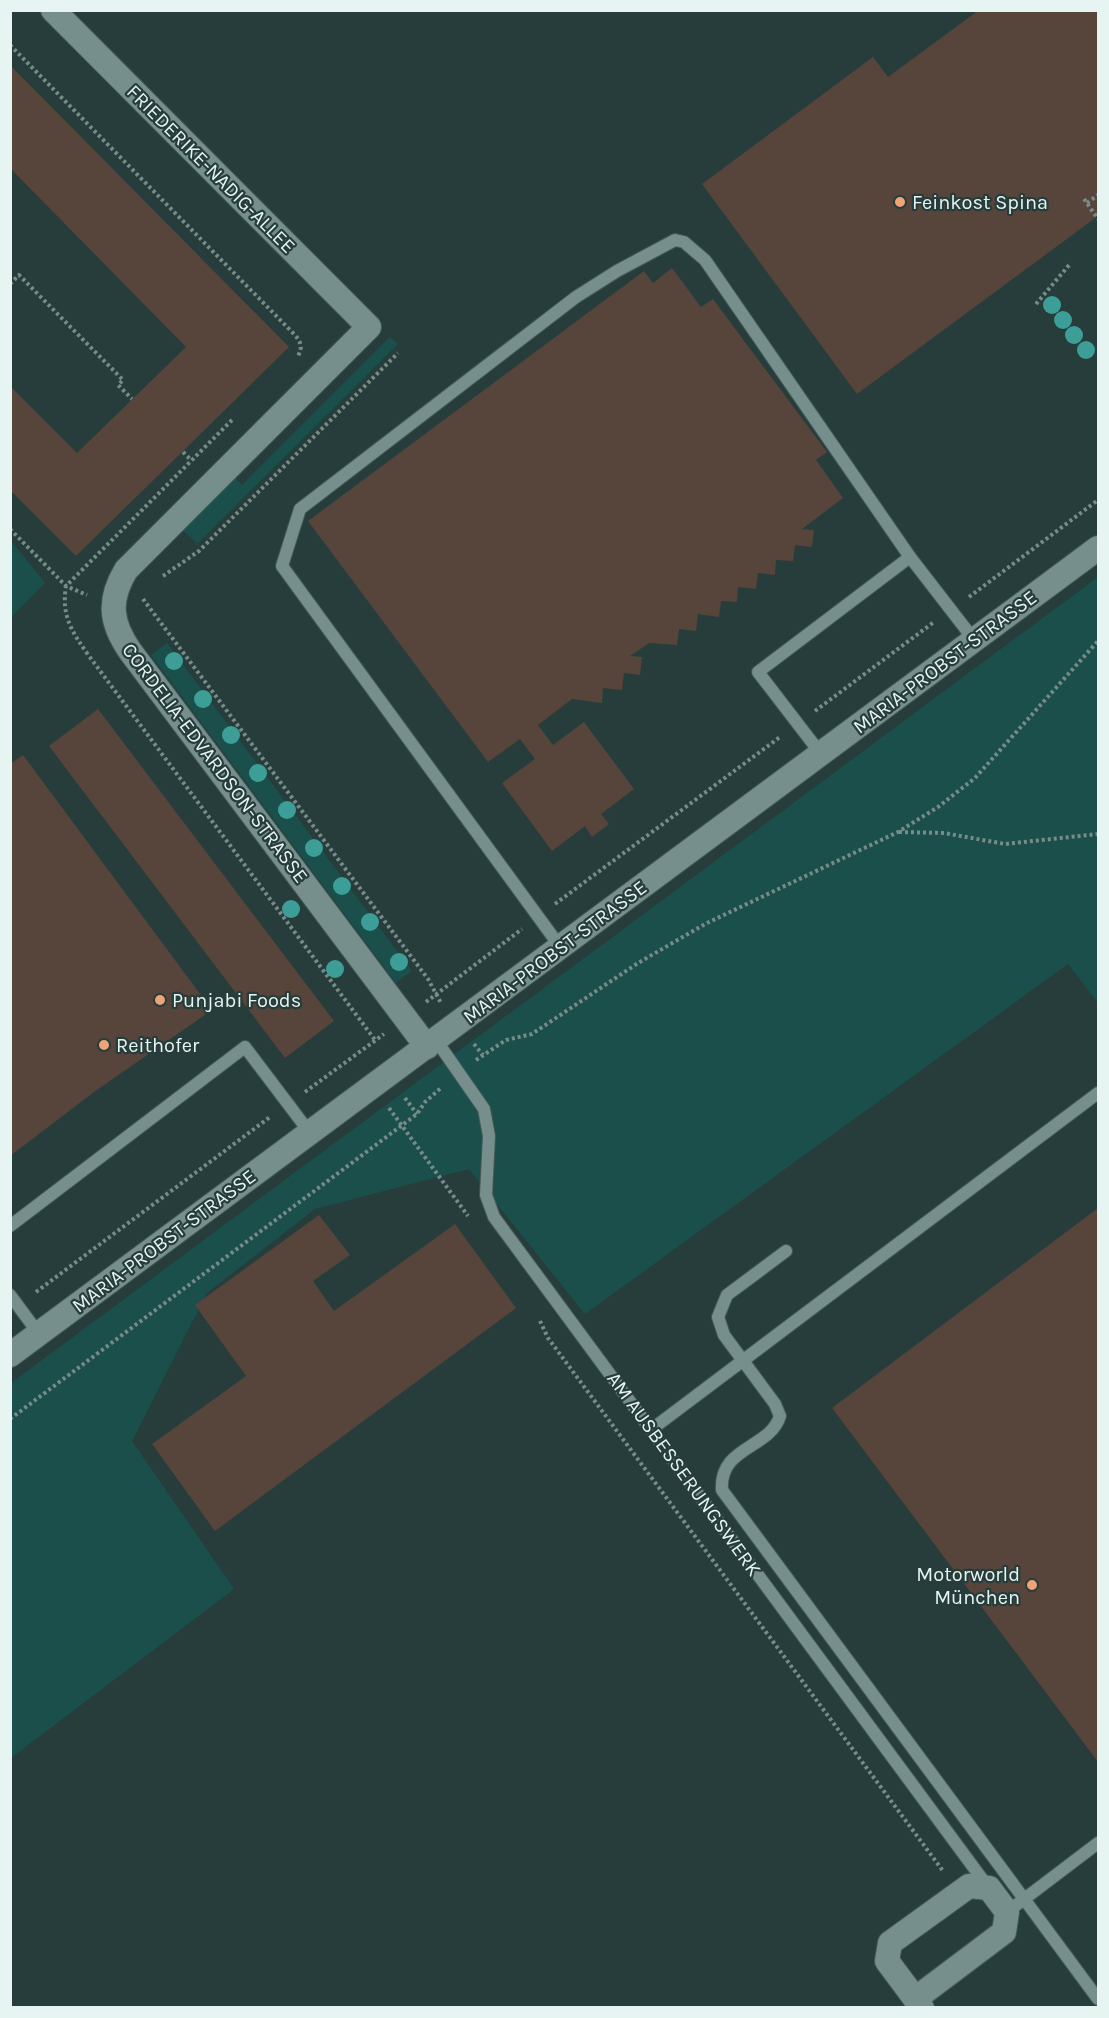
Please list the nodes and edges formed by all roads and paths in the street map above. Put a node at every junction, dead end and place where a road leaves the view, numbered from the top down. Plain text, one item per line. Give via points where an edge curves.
1 (53, 10) edge
2 (1098, 195) edge
3 (1098, 219) edge
4 (1070, 264) dead end
5 (10, 284) edge
6 (1036, 304) dead end
7 (398, 353) dead end
8 (132, 399) dead end
9 (183, 452) dead end
10 (191, 460) dead end
11 (10, 529) edge
12 (1098, 548) edge
13 (910, 557) junction
14 (153, 583) dead end
15 (146, 590) dead end
16 (113, 606) junction
17 (975, 641) junction
18 (1098, 642) edge
19 (821, 754) junction
20 (898, 832) junction
21 (1098, 834) edge
22 (561, 948) junction
23 (435, 995) dead end
24 (431, 1043) junction
25 (460, 1072) junction
26 (373, 1087) junction
27 (1098, 1093) edge
28 (402, 1125) junction
29 (310, 1133) junction
30 (472, 1221) dead end
31 (10, 1226) edge
32 (786, 1251) dead end
33 (10, 1295) edge
34 (537, 1312) dead end
35 (39, 1335) junction
36 (10, 1355) edge
37 (743, 1362) junction
38 (10, 1419) edge
39 (652, 1429) junction
40 (1098, 1843) edge
41 (989, 1888) junction
42 (960, 1893) junction
43 (1017, 1905) junction
44 (1098, 1999) edge
45 (919, 2003) edge

1 - 16 street, FRIEDERIKE-NADIG-ALLEE via 369,327 126,570 116,588
2 - 3 path via 1085,201
4 - 6 path
5 - 8 path via 19,275 123,380 118,385
7 - 14 path via 200,551
9 - 10 path
11 - 16 path via 66,586
12 - 17 street, MARIA-PROBST-STRASSE
13 - 17 lane
13 - 19 lane via 758,672
13 - 22 lane via 705,260 684,242 675,240 576,297 300,509 282,566
15 - 23 path via 146,604 428,979
16 - 24 street, CORDELIA-EDVARDSON-STRASSE via 118,632 130,651
17 - 19 street, MARIA-PROBST-STRASSE
18 - 20 path via 975,778 939,807
19 - 22 street, MARIA-PROBST-STRASSE
20 - 21 path via 944,833 1005,844
20 - 25 path via 707,923 638,963 532,1034 506,1040
22 - 24 street, MARIA-PROBST-STRASSE
24 - 25 lane, AM AUSBESSERUNGSWERK
24 - 26 street, MARIA-PROBST-STRASSE
25 - 28 path
25 - 39 lane, AM AUSBESSERUNGSWERK via 484,1109 489,1136 486,1195 494,1217
26 - 28 path
26 - 29 street, MARIA-PROBST-STRASSE
27 - 37 lane
28 - 30 path
28 - 38 path
29 - 31 lane via 245,1047
29 - 35 street, MARIA-PROBST-STRASSE
32 - 37 lane via 727,1295 718,1317 724,1335
33 - 35 lane
34 - 42 path via 548,1338
35 - 36 street, MARIA-PROBST-STRASSE
37 - 39 lane
37 - 43 lane via 780,1416 777,1426 727,1464 721,1476 722,1490
39 - 41 lane, AM AUSBESSERUNGSWERK
40 - 43 lane
41 - 42 street via 969,1886
41 - 43 street, AM AUSBESSERUNGSWERK
42 - 45 street via 891,1943 887,1961
43 - 44 lane
43 - 45 street via 1004,1932

